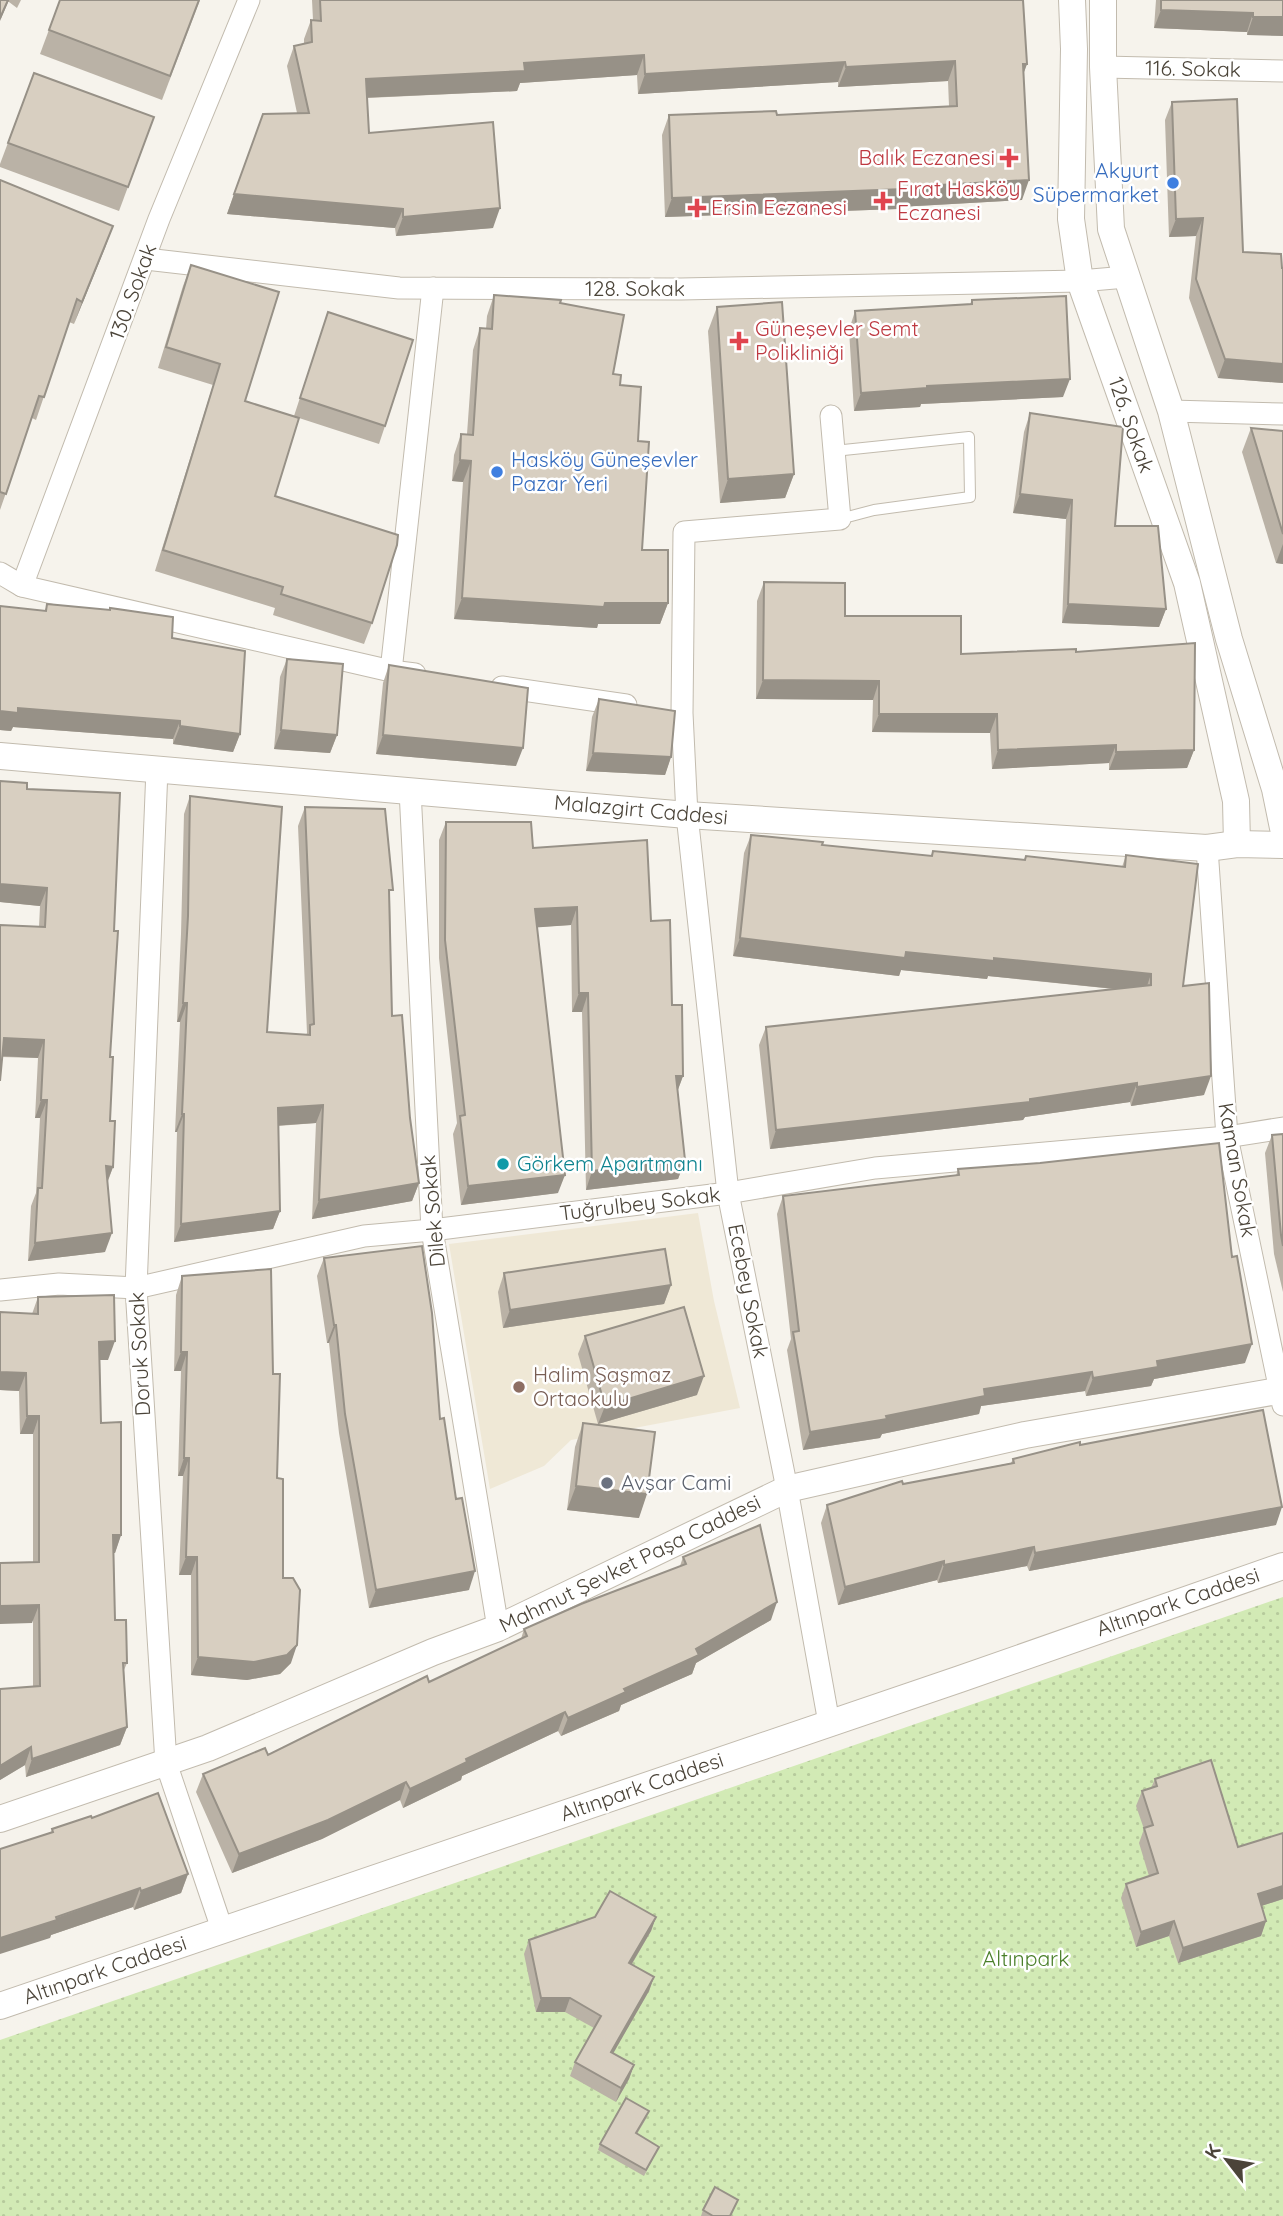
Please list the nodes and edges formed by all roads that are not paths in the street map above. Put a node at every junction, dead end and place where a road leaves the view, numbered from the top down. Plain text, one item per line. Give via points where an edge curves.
1 (249, 0) edge
2 (1072, 0) edge
3 (1103, 0) edge
4 (1103, 66) junction
5 (1283, 71) edge
6 (146, 259) junction
7 (1126, 277) junction
8 (1080, 281) junction
9 (433, 288) junction
10 (1171, 411) junction
11 (1283, 414) edge
12 (831, 416) dead end
13 (834, 451) junction
14 (840, 519) junction
15 (0, 573) edge
16 (22, 586) junction
17 (391, 671) junction
18 (430, 676) edge
19 (483, 684) edge
20 (682, 713) junction
21 (0, 757) edge
22 (157, 769) junction
23 (410, 790) junction
24 (687, 815) junction
25 (1283, 828) edge
26 (1237, 844) junction
27 (1283, 845) edge
28 (1207, 848) junction
29 (1283, 1128) edge
30 (1227, 1137) junction
31 (728, 1193) junction
32 (432, 1230) junction
33 (136, 1289) junction
34 (0, 1290) edge
35 (1282, 1396) edge
36 (787, 1489) junction
37 (1283, 1566) edge
38 (498, 1628) junction
39 (829, 1723) junction
40 (166, 1763) junction
41 (0, 1819) edge
42 (222, 1929) junction
43 (0, 2006) edge

1 - 6 street, 130. Sokak
2 - 8 street, 126. Sokak via 1071,219
3 - 4 street, 126. Sokak
4 - 5 street, 116. Sokak
4 - 7 street, 126. Sokak via 1111,229
6 - 9 street, 128. Sokak
6 - 16 street, 130. Sokak
7 - 8 street, 128. Sokak
7 - 10 street, 126. Sokak
8 - 9 street, 128. Sokak via 681,289
8 - 26 street, 126. Sokak via 1187,583 1236,801
9 - 17 street
10 - 11 street
10 - 25 street, 126. Sokak via 1228,639
12 - 13 street
13 - 14 street
13 - 14 lane via 969,437 971,497
14 - 20 street, Ecebey Sokak via 684,533
15 - 16 street
16 - 17 street
17 - 18 street
19 - 20 street
20 - 24 street, Ecebey Sokak
21 - 22 street, Malazgirt Caddesi
22 - 23 street, Malazgirt Caddesi
22 - 33 street, Doruk Sokak
23 - 24 street, Malazgirt Caddesi
23 - 32 street, Dilek Sokak
24 - 28 street, Malazgirt Caddesi
24 - 31 street, Ecebey Sokak
26 - 27 street, Malazgirt Caddesi
26 - 28 street, Malazgirt Caddesi
28 - 30 street, Kaman Sokak
29 - 30 street, Tuğrulbey Sokak
30 - 31 street, Tuğrulbey Sokak via 875,1168
30 - 35 street, Kaman Sokak
31 - 32 street, Tuğrulbey Sokak
31 - 36 street, Ecebey Sokak
32 - 33 street, Tuğrulbey Sokak via 365,1236
32 - 38 street, Dilek Sokak
33 - 34 street, Tuğrulbey Sokak via 59,1284
33 - 40 street, Doruk Sokak
35 - 36 street, Mahmut Şevket Paşa Caddesi via 1025,1435
36 - 38 street, Mahmut Şevket Paşa Caddesi
36 - 39 street, Ecebey Sokak
37 - 39 street, Altınpark Caddesi
38 - 40 street, Mahmut Şevket Paşa Caddesi
39 - 42 street, Altınpark Caddesi
40 - 41 street, Mahmut Şevket Paşa Caddesi
40 - 42 street, Doruk Sokak
42 - 43 street, Altınpark Caddesi

